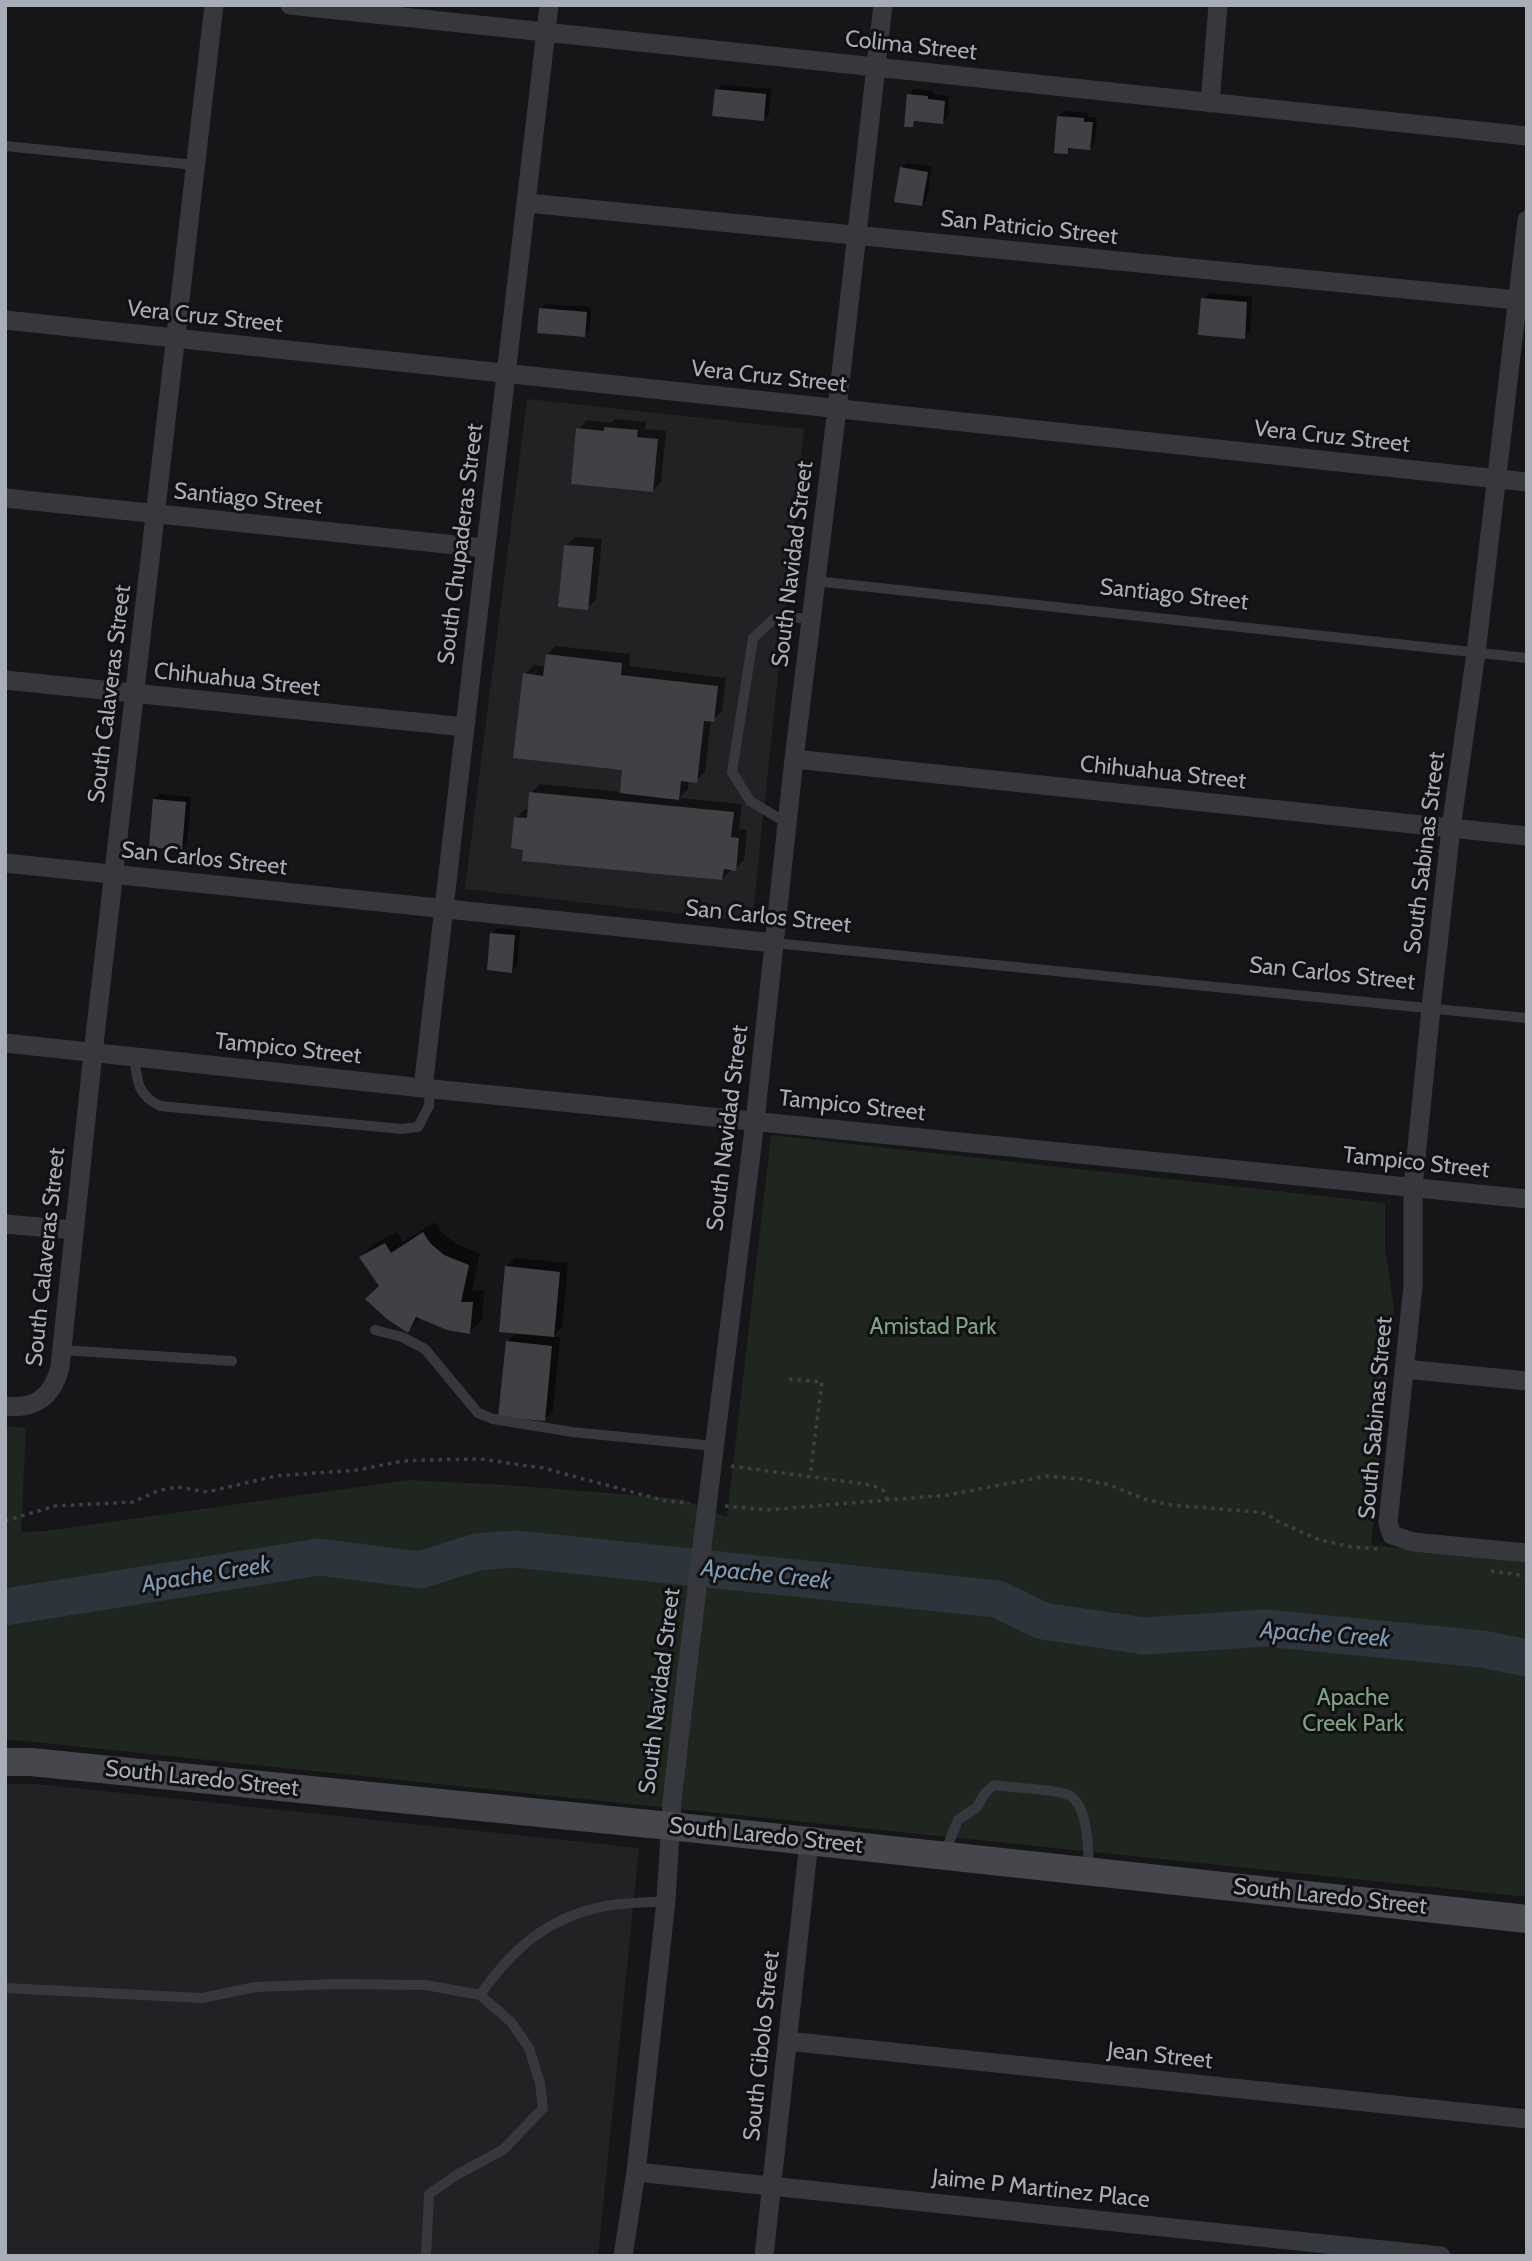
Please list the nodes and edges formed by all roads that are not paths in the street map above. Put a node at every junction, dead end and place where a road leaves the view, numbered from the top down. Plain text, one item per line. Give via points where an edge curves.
1 (214, 5) edge
2 (290, 5) edge
3 (549, 5) edge
4 (883, 5) edge
5 (1219, 5) edge
6 (546, 34) junction
7 (876, 67) junction
8 (1210, 103) junction
9 (1527, 136) edge
10 (5, 146) edge
11 (195, 165) junction
12 (527, 203) junction
13 (1527, 220) edge
14 (857, 236) junction
15 (1522, 301) edge
16 (5, 320) edge
17 (176, 338) junction
18 (505, 373) junction
19 (838, 409) junction
20 (1497, 478) junction
21 (1527, 482) edge
22 (5, 498) edge
23 (156, 514) junction
24 (485, 548) junction
25 (815, 581) junction
26 (811, 618) junction
27 (1476, 653) junction
28 (1527, 658) edge
29 (5, 680) edge
30 (135, 694) junction
31 (465, 727) junction
32 (794, 758) junction
33 (787, 823) junction
34 (1451, 828) junction
35 (1527, 836) edge
36 (5, 863) edge
37 (113, 875) junction
38 (444, 908) junction
39 (774, 943) junction
40 (1431, 1008) junction
41 (1527, 1018) edge
42 (5, 1043) edge
43 (93, 1053) junction
44 (134, 1057) junction
45 (427, 1088) junction
46 (755, 1121) junction
47 (1413, 1187) junction
48 (1527, 1199) edge
49 (5, 1224) edge
50 (74, 1230) junction
51 (375, 1330) dead end
52 (62, 1350) junction
53 (232, 1361) dead end
54 (1404, 1369) junction
55 (1527, 1381) edge
56 (5, 1406) edge
57 (714, 1446) junction
58 (1527, 1553) edge
59 (5, 1762) edge
60 (670, 1826) junction
61 (809, 1841) junction
62 (944, 1856) junction
63 (1088, 1871) junction
64 (666, 1901) junction
65 (1527, 1919) edge
66 (5, 1988) edge
67 (480, 1995) junction
68 (787, 2041) junction
69 (1527, 2119) edge
70 (636, 2172) junction
71 (771, 2186) junction
72 (426, 2256) edge
73 (623, 2256) edge
74 (764, 2256) edge
75 (1441, 2256) edge

1 - 11 street, South Calaveras Street
2 - 6 street, Colima Street
3 - 6 street, South Chupaderas Street
4 - 7 street, South Navidad Street
5 - 8 street
6 - 7 street, Colima Street
6 - 12 street, South Chupaderas Street
7 - 8 street, Colima Street
7 - 14 street, South Navidad Street
8 - 9 street, Colima Street
10 - 11 lane
11 - 17 street, South Calaveras Street
12 - 14 street, San Patricio Street
12 - 18 street, South Chupaderas Street
13 - 15 street, South Sabinas Street
14 - 15 street, San Patricio Street
14 - 19 street, South Navidad Street
15 - 20 street, South Sabinas Street
16 - 17 street, Vera Cruz Street
17 - 18 street, Vera Cruz Street
17 - 23 street, South Calaveras Street
18 - 19 street, Vera Cruz Street
18 - 24 street, South Chupaderas Street
19 - 20 street, Vera Cruz Street
19 - 25 street, South Navidad Street
20 - 21 street, Vera Cruz Street
20 - 27 street, South Sabinas Street
22 - 23 street, Santiago Street
23 - 24 street, Santiago Street
23 - 30 street, South Calaveras Street
24 - 31 street, South Chupaderas Street
25 - 26 street, South Navidad Street
25 - 27 lane, Santiago Street
26 - 32 street, South Navidad Street
26 - 33 lane via 775,618 753,638 732,772 750,801
27 - 28 lane, Santiago Street
27 - 34 street, South Sabinas Street
29 - 30 street, Chihuahua Street
30 - 31 street, Chihuahua Street
30 - 37 street, South Calaveras Street
31 - 38 street, South Chupaderas Street
32 - 33 street, South Navidad Street
32 - 34 street, Chihuahua Street
33 - 39 street, South Navidad Street
34 - 35 street, Chihuahua Street
34 - 40 street, South Sabinas Street
36 - 37 street, San Carlos Street
37 - 38 street, San Carlos Street
37 - 43 street, South Calaveras Street
38 - 39 street, San Carlos Street
38 - 45 street, South Chupaderas Street
39 - 40 lane, San Carlos Street
39 - 46 street, South Navidad Street
40 - 41 lane, San Carlos Street
40 - 47 street, South Sabinas Street
42 - 43 street, Tampico Street
43 - 44 street, Tampico Street
43 - 50 street, South Calaveras Street
44 - 45 street, Tampico Street
44 - 45 lane via 139,1089 147,1100 160,1106 402,1129 418,1127 429,1106
45 - 46 street, Tampico Street
46 - 47 street, Tampico Street
46 - 57 street, South Navidad Street
47 - 48 street, Tampico Street
47 - 54 street, South Sabinas Street via 1413,1286
49 - 50 street
50 - 52 street, South Calaveras Street
51 - 57 lane via 425,1349 478,1413 493,1419
52 - 53 lane
52 - 56 street, South Calaveras Street via 53,1387 37,1403
54 - 55 street
54 - 58 street, South Sabinas Street via 1388,1542
57 - 60 street, South Navidad Street, bridge
59 - 60 main road, South Laredo Street
60 - 61 main road, South Laredo Street
60 - 64 street, South Navidad Street
61 - 62 main road, South Laredo Street
61 - 68 street, South Cibolo Street
62 - 63 main road, South Laredo Street
62 - 63 lane via 958,1820 977,1807 994,1785 1067,1794 1077,1803 1088,1839
63 - 65 main road, South Laredo Street
64 - 67 lane via 608,1905 575,1913 514,1951
64 - 70 street, South Navidad Street
66 - 67 lane via 202,1998 255,1987 426,1984
67 - 72 lane via 511,2022 529,2048 542,2108 503,2150 429,2194
68 - 69 street, Jean Street
68 - 71 street, South Cibolo Street
70 - 71 street, Jaime P Martinez Place
70 - 73 street, South Navidad Street
71 - 74 street, South Cibolo Street
71 - 75 street, Jaime P Martinez Place

